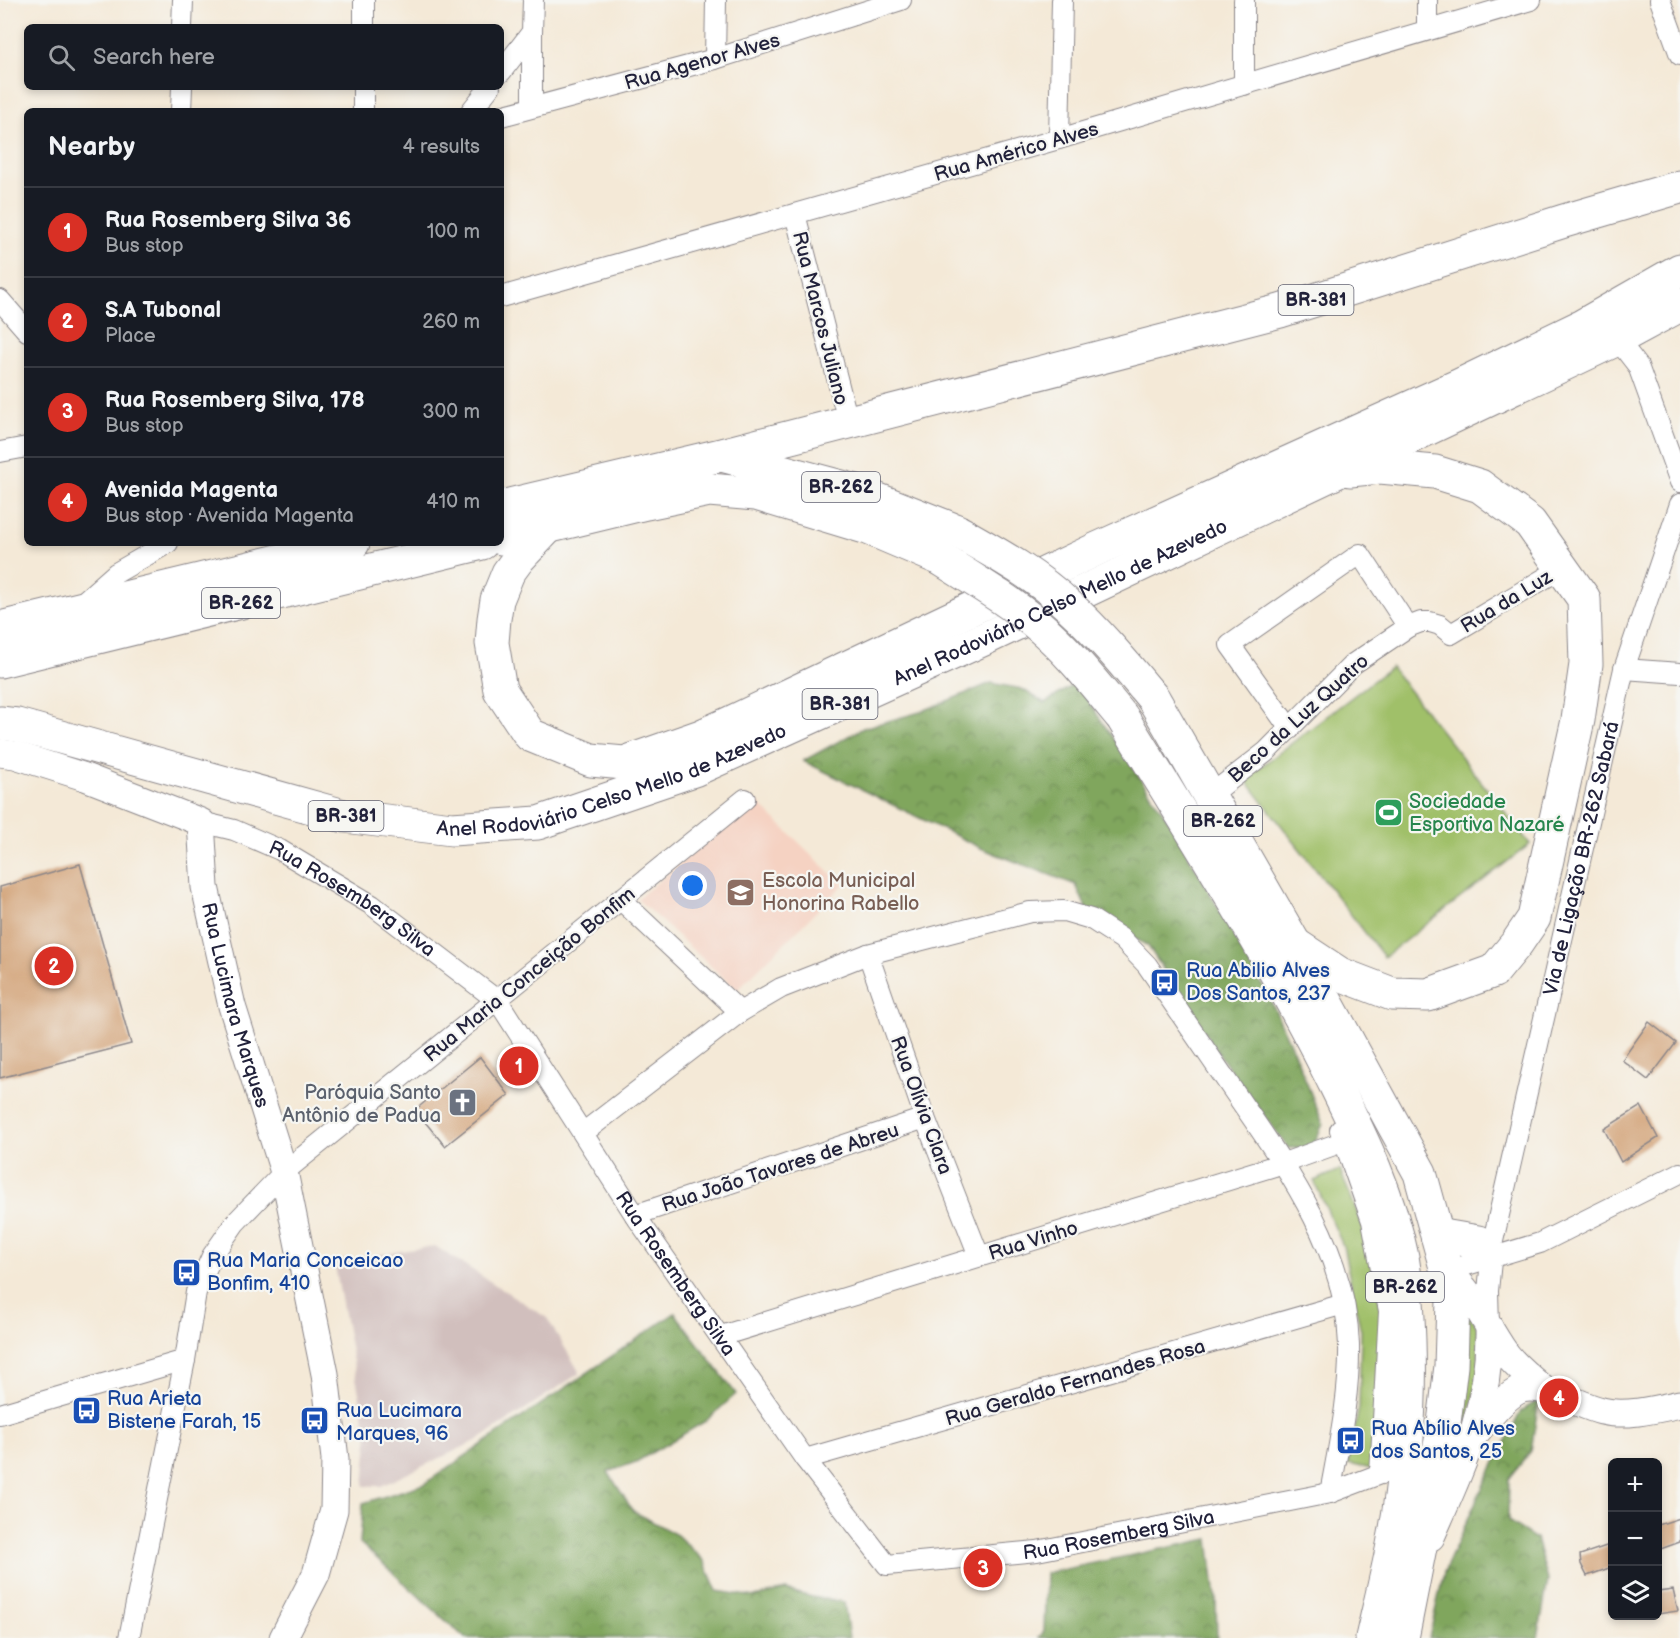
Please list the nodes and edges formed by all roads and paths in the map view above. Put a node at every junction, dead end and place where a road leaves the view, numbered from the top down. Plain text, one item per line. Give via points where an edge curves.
1 (183, 0) edge
2 (364, 0) edge
3 (533, 0) edge
4 (716, 0) edge
5 (1062, 0) edge
6 (1244, 0) edge
7 (1427, 0) edge
8 (1531, 0) edge
9 (1660, 0) edge
10 (897, 1) edge
11 (182, 24) edge
12 (364, 24) edge
13 (1427, 30) junction
14 (532, 32) junction
15 (1680, 55) edge
16 (715, 59) junction
17 (504, 68) edge
18 (1244, 85) junction
19 (182, 90) edge
20 (363, 90) edge
21 (488, 90) edge
22 (182, 108) edge
23 (363, 108) edge
24 (473, 108) edge
25 (532, 108) junction
26 (504, 115) edge
27 (1059, 139) junction
28 (1680, 187) edge
29 (795, 214) junction
30 (1680, 270) edge
31 (504, 296) edge
32 (0, 300) edge
33 (1680, 305) edge
34 (24, 328) edge
35 (1617, 339) junction
36 (848, 422) junction
37 (24, 448) edge
38 (0, 452) edge
39 (721, 454) junction
40 (1334, 472) junction
41 (1680, 482) edge
42 (1680, 504) edge
43 (504, 506) edge
44 (548, 527) junction
45 (504, 537) edge
46 (163, 546) edge
47 (341, 546) edge
48 (470, 546) edge
49 (1562, 568) junction
50 (74, 610) junction
51 (1408, 627) junction
52 (0, 628) edge
53 (1451, 634) joint
54 (0, 661) edge
55 (1624, 669) junction
56 (1680, 673) edge
57 (0, 723) edge
58 (1290, 729) junction
59 (0, 753) edge
60 (1209, 796) junction
61 (745, 800) dead end
62 (201, 822) junction
63 (620, 899) junction
64 (1294, 944) junction
65 (868, 954) junction
66 (498, 1000) junction
67 (740, 1012) junction
68 (1304, 1021) junction
69 (925, 1118) junction
70 (583, 1133) junction
71 (1345, 1141) junction
72 (1284, 1163) junction
73 (284, 1172) junction
74 (1680, 1173) edge
75 (635, 1215) junction
76 (1437, 1235) junction
77 (1484, 1250) junction
78 (979, 1256) junction
79 (1447, 1271) junction
80 (1344, 1304) junction
81 (1489, 1327) junction
82 (721, 1336) junction
83 (185, 1360) junction
84 (1544, 1390) junction
85 (1680, 1404) edge
86 (0, 1414) edge
87 (1474, 1435) junction
88 (806, 1459) junction
89 (1397, 1462) junction
90 (1330, 1493) junction
91 (1417, 1567) junction
92 (129, 1638) edge
93 (283, 1638) edge
94 (1372, 1638) edge
95 (1402, 1638) edge

1 - 11 street
2 - 12 street
3 - 14 street
4 - 16 street
5 - 27 street
6 - 18 street
7 - 13 street
8 - 13 street, Rua Américo Alves
9 - 15 street
10 - 16 street, Rua Agenor Alves
13 - 18 street, Rua Américo Alves
14 - 17 street
14 - 25 street
16 - 25 street, Rua Agenor Alves
18 - 27 street, Rua Américo Alves
19 - 22 street
20 - 23 street
21 - 24 street
25 - 26 street, Rua Agenor Alves
27 - 29 street, Rua Américo Alves
28 - 36 highway, BR-381 via 1280,311
29 - 31 street, Rua Américo Alves
29 - 36 street, Rua Marcos Juliano
30 - 44 highway via 1582,326 1458,386 1097,549 710,732 624,763 591,760 530,735 500,690 492,643 497,600 508,573
32 - 34 street
33 - 35 highway, Anel Rodoviário Celso Mello de Azevedo / BR-381
35 - 40 highway, Anel Rodoviário Celso Mello de Azevedo / BR-381
35 - 41 street via 1638,366
36 - 39 highway, BR-381
37 - 38 street
39 - 43 highway, BR-262
39 - 60 highway, BR-262, bridge via 856,491 957,531 1009,561 1067,604 1111,648 1153,698
40 - 49 highway via 1380,466 1435,472 1480,486 1530,523
40 - 57 highway, Anel Rodoviário Celso Mello de Azevedo / BR-381 via 986,638 694,770 538,824 452,829 344,816 17,724
42 - 55 street, Via de Ligação BR-262 Sabará
44 - 45 highway, BR-262
44 - 68 highway, BR-262, bridge via 709,490 756,494 868,528 941,560 989,589 1038,625 1122,717
46 - 50 street via 116,573
47 - 50 highway, BR-262
48 - 54 highway, BR-262
49 - 53 street, Rua da Luz
49 - 64 highway via 1584,598 1586,664 1578,720 1534,918 1517,944 1494,971 1428,995 1392,994 1340,974
50 - 52 highway, BR-262
51 - 53 street, Beco da Luz Quatro via 1430,621
51 - 58 street, Beco da Luz Quatro via 1353,664
51 - 58 street via 1360,554 1230,645
55 - 56 street
55 - 77 street, Via de Ligação BR-262 Sabará via 1498,1217
58 - 60 street, Beco da Luz Quatro
59 - 62 street, Rua Rosemberg Silva via 85,777
60 - 64 highway, BR-262
61 - 63 street, Rua Maria Conceição Bonfim
62 - 66 street, Rua Rosemberg Silva via 234,830 280,850 372,905
62 - 73 street, Rua Lucimara Marques via 205,887 232,1006
63 - 66 street, Rua Maria Conceição Bonfim
63 - 67 street
64 - 76 highway, BR-262 via 1420,1173
65 - 67 street via 781,988
65 - 69 street, Rua Olívia Clara
65 - 72 street via 1030,912 1064,911 1091,919 1122,939 1147,965
66 - 70 street, Rua Rosemberg Silva
66 - 73 street, Rua Maria Conceição Bonfim
67 - 70 street
68 - 71 street via 1317,1074
68 - 89 highway, BR-262 via 1387,1197 1402,1258 1410,1374
69 - 75 street, Rua João Tavares de Abreu
69 - 78 street, Rua Olívia Clara
70 - 75 street, Rua Rosemberg Silva
71 - 72 street, Rua Vinho
71 - 89 street via 1372,1221 1389,1311
72 - 78 street, Rua Vinho
72 - 80 street via 1333,1259
73 - 83 street, Rua Maria Conceição Bonfim via 235,1223 212,1256 196,1292
73 - 93 street, Rua Lucimara Marques via 325,1374 335,1459 334,1510 316,1574
74 - 77 street via 1540,1243
75 - 82 street, Rua Rosemberg Silva
76 - 77 highway
76 - 79 highway, BR-262
77 - 79 street
77 - 81 street
78 - 82 street, Rua Vinho
79 - 81 street via 1460,1281
79 - 89 highway via 1427,1281 1425,1352
79 - 91 highway, BR-262 via 1453,1301 1451,1366
80 - 88 street, Rua Geraldo Fernandes Rosa
80 - 90 street via 1349,1344 1346,1408
81 - 84 street via 1509,1358
81 - 87 street via 1490,1355
82 - 88 street, Rua Rosemberg Silva
83 - 86 street
83 - 92 street, Rua Maria Conceição Bonfim
84 - 85 street via 1604,1412 1646,1412
84 - 87 street via 1522,1389 1509,1396
87 - 91 street
88 - 90 street, Rua Rosemberg Silva via 887,1565 1037,1551
89 - 90 street, Rua Rosemberg Silva
89 - 94 highway, BR-262 via 1393,1545
91 - 95 highway, BR-262

